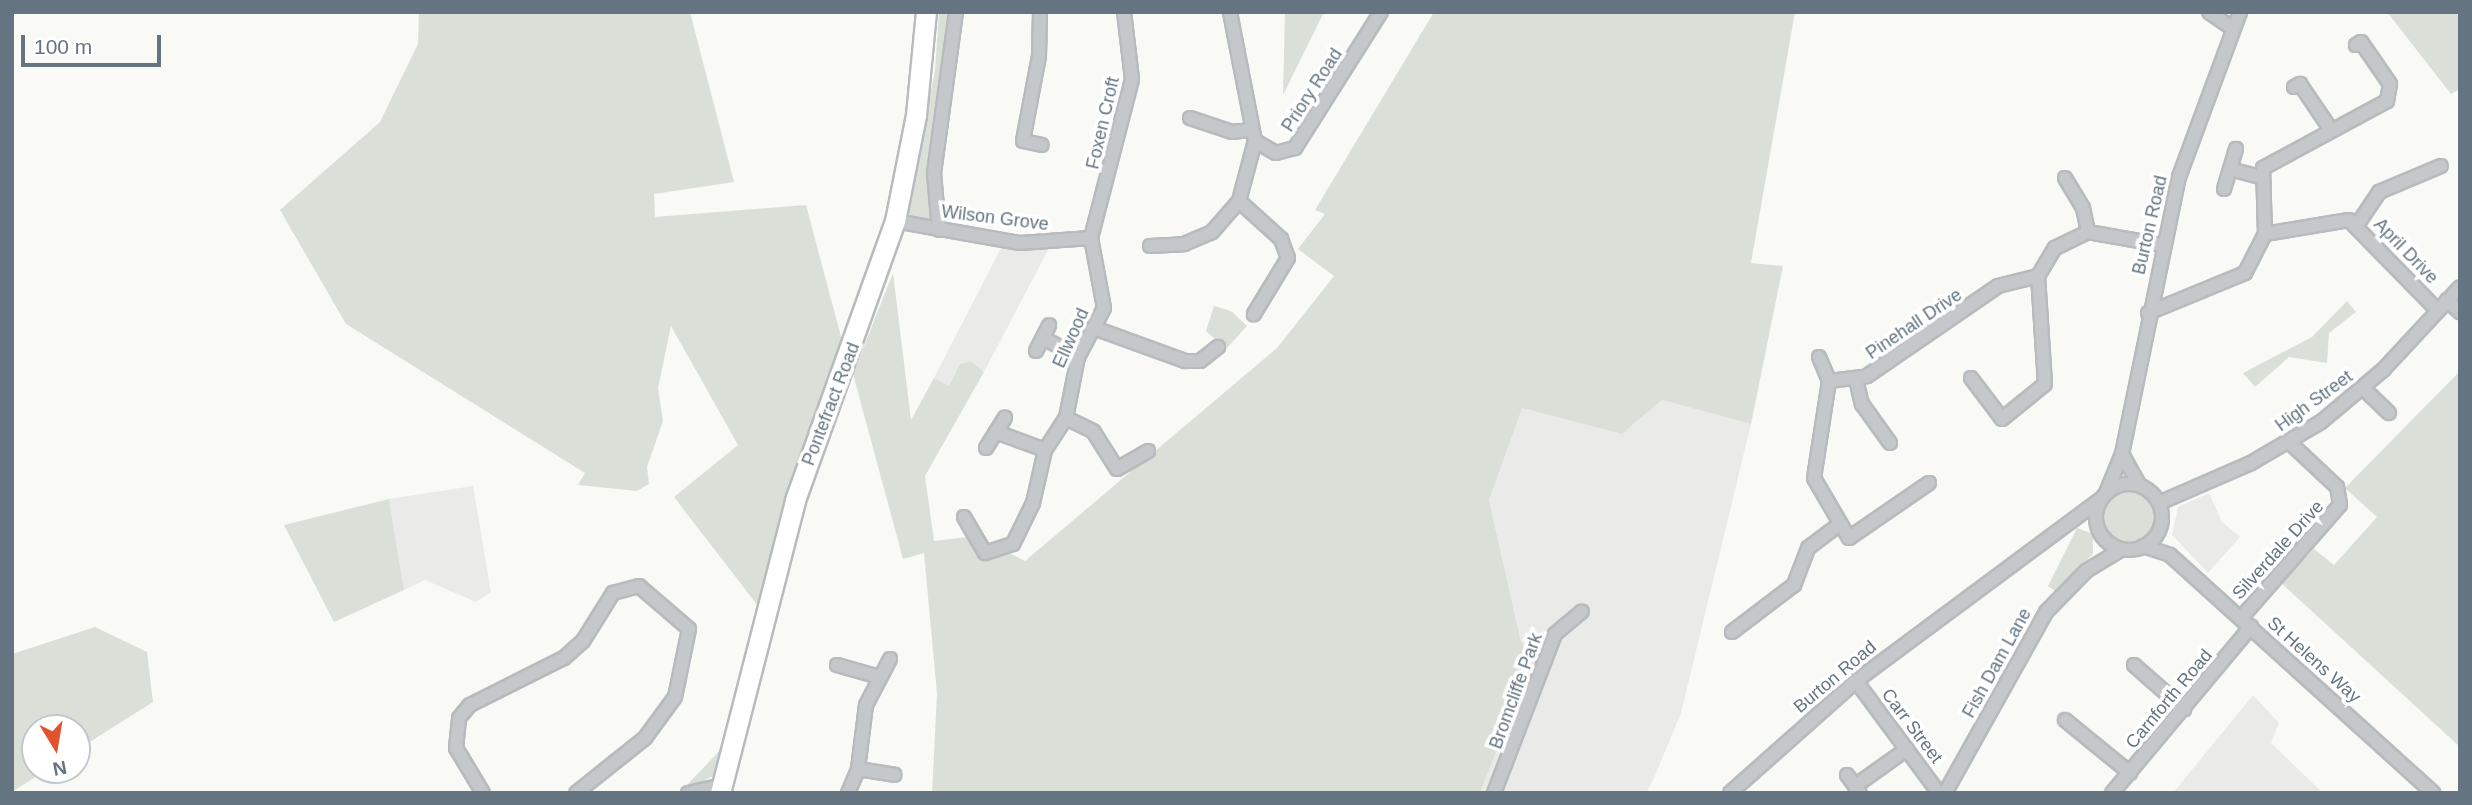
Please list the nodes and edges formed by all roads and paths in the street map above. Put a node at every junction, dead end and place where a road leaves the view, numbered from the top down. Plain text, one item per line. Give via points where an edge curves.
1 (926, 12) edge
2 (956, 12) edge
3 (1040, 12) edge
4 (1124, 12) edge
5 (1230, 12) edge
6 (1381, 12) edge
7 (2209, 12) edge
8 (2240, 12) edge
9 (2233, 29) junction
10 (2356, 45) dead end
11 (2294, 88) dead end
12 (1190, 118) dead end
13 (2331, 130) junction
14 (1252, 135) junction
15 (1042, 145) dead end
16 (2236, 149) dead end
17 (2441, 166) dead end
18 (2230, 169) junction
19 (2260, 177) junction
20 (2065, 178) dead end
21 (2224, 189) dead end
22 (1238, 201) junction
23 (895, 221) junction
24 (2357, 225) junction
25 (939, 230) junction
26 (2088, 232) junction
27 (2265, 234) junction
28 (1091, 238) junction
29 (2162, 245) junction
30 (1150, 246) dead end
31 (2038, 276) junction
32 (2460, 288) edge
33 (2447, 300) junction
34 (2437, 310) junction
35 (2460, 312) edge
36 (2148, 313) junction
37 (1254, 314) dead end
38 (1049, 325) dead end
39 (1097, 329) junction
40 (1043, 338) junction
41 (1218, 347) dead end
42 (1036, 351) dead end
43 (1078, 357) junction
44 (1819, 357) dead end
45 (1971, 378) dead end
46 (1856, 379) junction
47 (1829, 381) junction
48 (2363, 388) junction
49 (2389, 413) dead end
50 (1005, 417) dead end
51 (1066, 418) junction
52 (996, 432) junction
53 (2290, 442) junction
54 (1890, 443) dead end
55 (986, 448) dead end
56 (1045, 450) junction
57 (1148, 451) dead end
58 (2122, 454) junction
59 (1929, 483) dead end
60 (2139, 485) junction
61 (2104, 496) junction
62 (2159, 503) junction
63 (964, 517) dead end
64 (2069, 520) junction
65 (1839, 525) junction
66 (2161, 526) junction
67 (2102, 534) junction
68 (2143, 546) junction
69 (2122, 549) junction
70 (995, 555) junction
71 (2170, 555) junction
72 (2096, 564) junction
73 (996, 569) dead end
74 (1582, 611) dead end
75 (2246, 622) junction
76 (1732, 632) dead end
77 (890, 659) dead end
78 (836, 665) dead end
79 (2134, 665) dead end
80 (879, 677) junction
81 (1856, 681) junction
82 (2184, 709) junction
83 (2065, 720) dead end
84 (1907, 749) junction
85 (858, 769) junction
86 (2130, 773) junction
87 (895, 775) dead end
88 (1847, 775) dead end
89 (1746, 788) edge
90 (721, 789) edge
91 (1858, 789) edge
92 (483, 793) edge
93 (576, 793) edge
94 (688, 793) edge
95 (848, 793) edge
96 (1494, 793) edge
97 (1730, 793) edge
98 (1939, 793) edge
99 (1945, 793) edge
100 (2112, 793) edge
101 (2433, 793) edge

1 - 23 highway, Pontefract Road via 916,115
2 - 25 street via 934,173
3 - 15 street via 1039,56 1023,141
4 - 28 street, Foxen Croft via 1132,79
5 - 14 street
6 - 14 street, Priory Road via 1295,148 1276,153
7 - 9 street
8 - 9 street, Burton Road
9 - 29 street, Burton Road via 2199,111
10 - 13 street via 2361,42 2390,85 2387,101
11 - 13 street via 2300,84
12 - 14 street, Priory Road
13 - 19 street via 2270,159
14 - 22 street
16 - 18 street
17 - 24 street via 2379,192
18 - 19 street
18 - 21 street
19 - 27 street
20 - 26 street via 2083,208
22 - 30 street via 1212,232 1184,243
22 - 37 street via 1281,239 1288,258
23 - 25 street, Wilson Grove
23 - 90 highway, Pontefract Road via 795,500
24 - 27 street, April Drive via 2330,219
24 - 34 street, April Drive
25 - 28 street, Wilson Grove via 1020,243
26 - 29 street
26 - 31 street via 2055,248
27 - 36 street via 2245,273
28 - 39 street, Ellwood via 1103,287
29 - 36 street, Burton Road
31 - 45 street via 2045,384 2002,419
31 - 46 street, Pinehall Drive via 1998,286 1938,332
32 - 33 street, High Street
33 - 34 street, High Street
33 - 35 street
34 - 48 street, High Street
36 - 58 street, Burton Road
38 - 40 street
39 - 41 street via 1192,366
39 - 43 street, Ellwood
40 - 42 street
40 - 43 street
43 - 51 street, Ellwood
44 - 47 street
46 - 47 street, Pinehall Drive
46 - 54 street via 1862,404
47 - 65 street via 1814,478
48 - 49 street
48 - 53 street, High Street
50 - 52 street
51 - 56 street, Ellwood
51 - 57 street via 1093,431 1117,469
52 - 55 street
52 - 56 street
53 - 62 street, High Street
53 - 75 street, Silverdale Drive via 2337,487 2340,505
56 - 70 street, Ellwood via 1033,503 1013,544
58 - 60 street
58 - 61 street, Burton Road
59 - 65 street via 1849,538
60 - 61 street
60 - 62 street
61 - 64 street, Burton Road
61 - 67 street
62 - 66 street
63 - 70 street via 973,541
64 - 67 street
64 - 81 street, Burton Road
65 - 76 street via 1808,548 1794,585
66 - 68 street
66 - 71 street
67 - 69 street
67 - 72 street, Fish Dam Lane
68 - 69 street
68 - 71 street, St Helens Way
69 - 72 street, Fish Dam Lane
70 - 73 street
71 - 75 street, St Helens Way
72 - 99 street, Fish Dam Lane via 2046,612
74 - 96 street, Bromcliffe Park via 1555,634
75 - 82 street, Carnforth Road
75 - 101 street, St Helens Way
77 - 80 street
78 - 80 street
79 - 82 street
80 - 85 street via 856,747
81 - 84 street, Carr Street
81 - 89 street, Burton Road
82 - 86 street, Carnforth Road
83 - 86 street
84 - 91 street
84 - 98 street, Carr Street
85 - 87 street
85 - 95 street
86 - 100 street, Carnforth Road
88 - 91 street
89 - 97 street, Burton Road
90 - 94 street
92 - 93 street via 456,748 459,718 470,705 564,658 583,641 613,593 639,586 689,629 675,697 645,738

